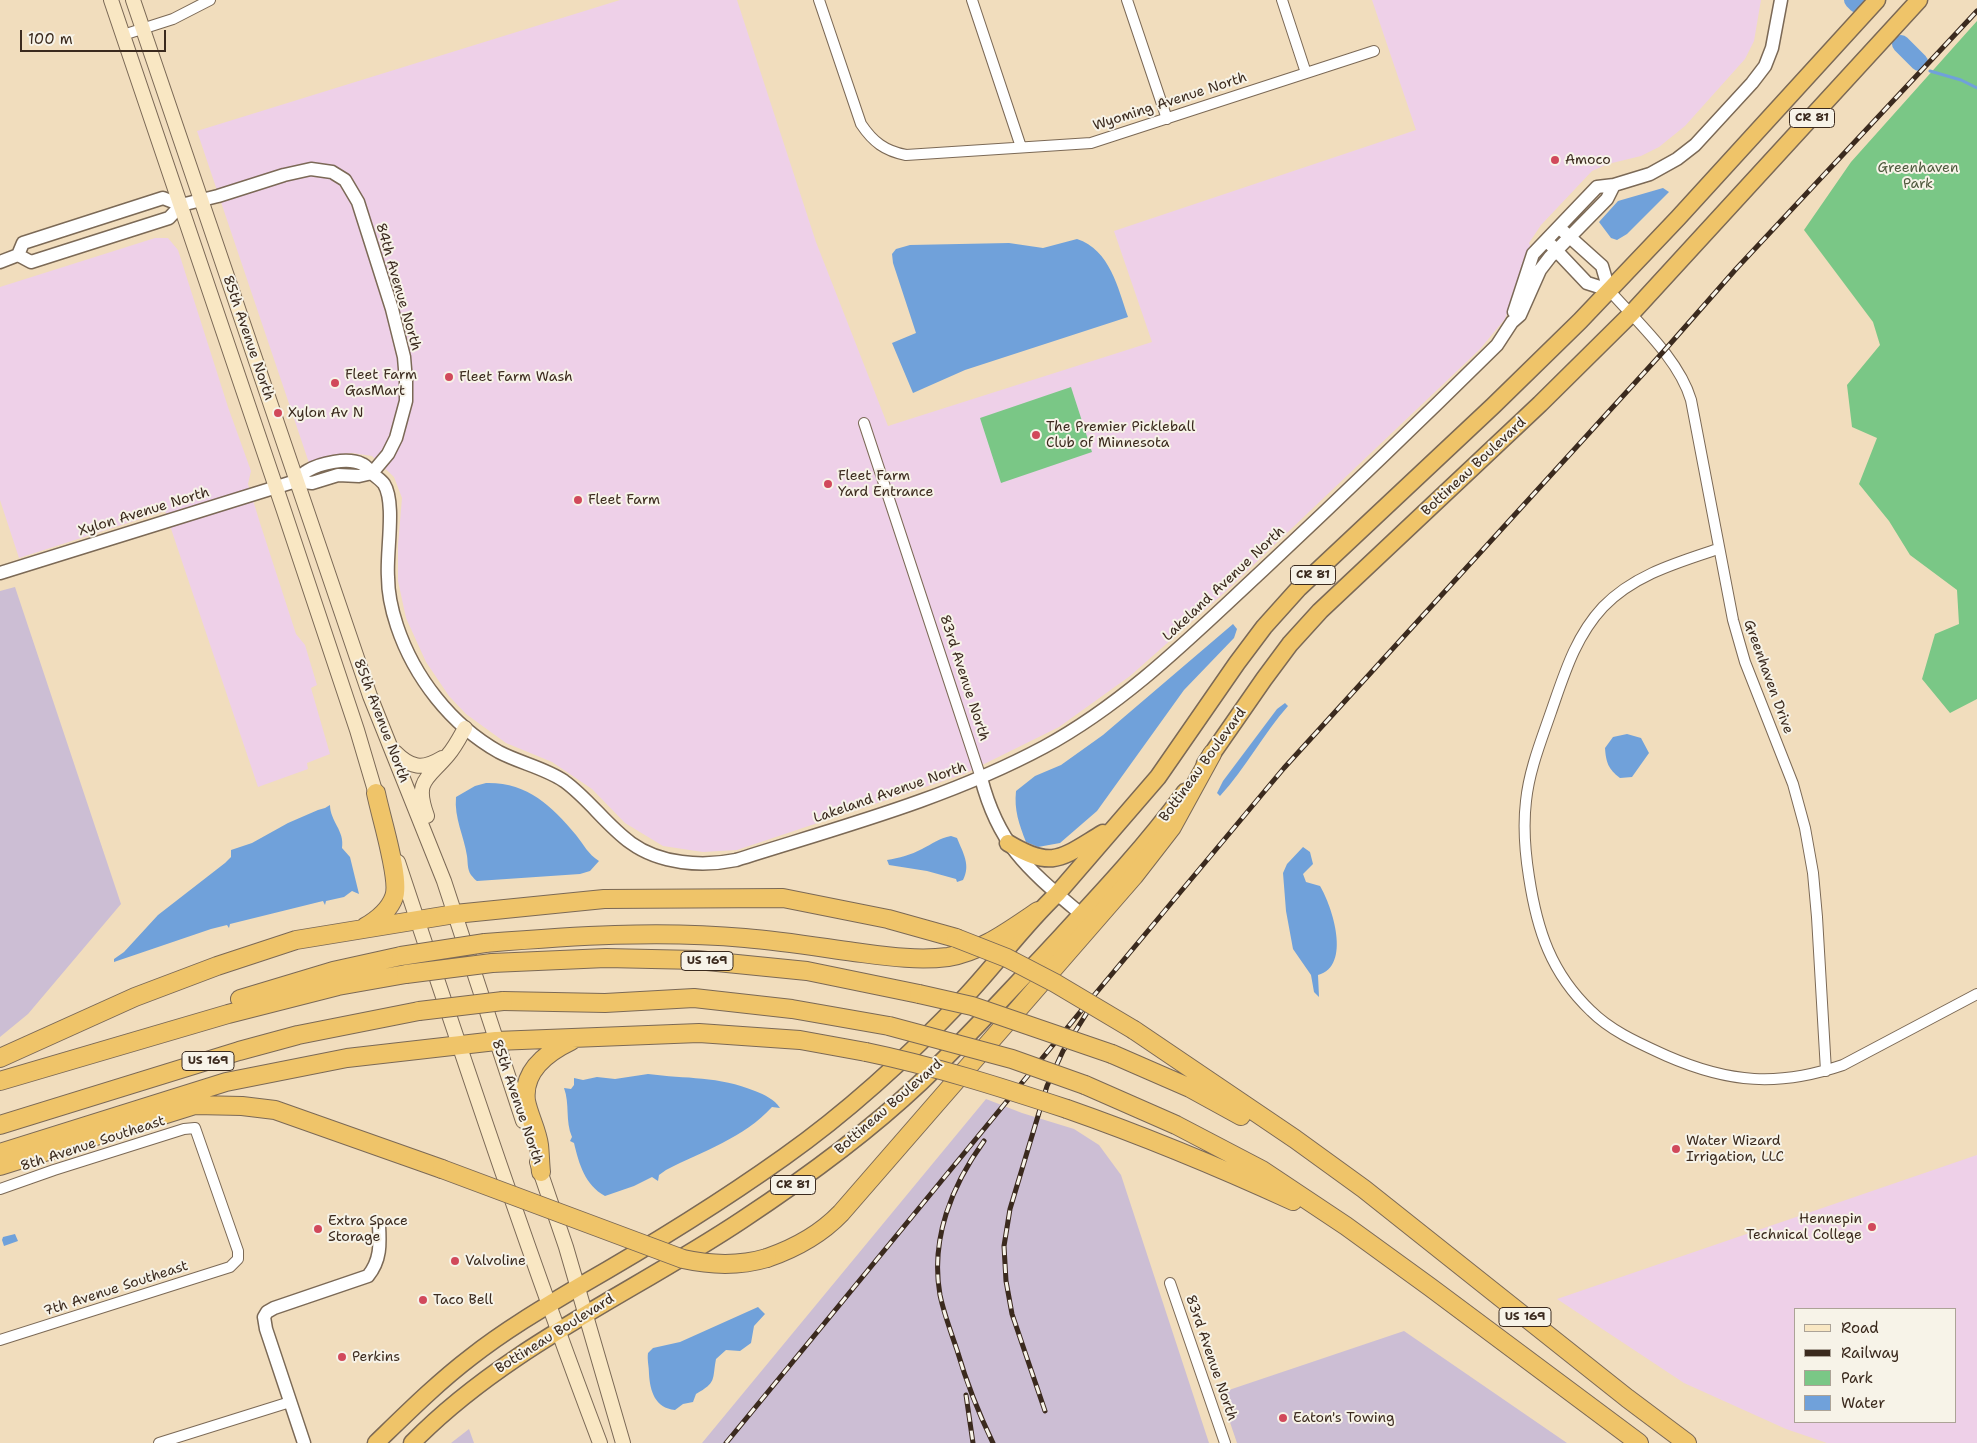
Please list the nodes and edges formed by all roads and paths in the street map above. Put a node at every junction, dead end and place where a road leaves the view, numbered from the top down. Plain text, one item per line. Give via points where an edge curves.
1 (112, 0) edge
2 (133, 0) edge
3 (210, 0) edge
4 (819, 0) edge
5 (972, 0) edge
6 (1127, 0) edge
7 (1282, 0) edge
8 (1781, 0) edge
9 (1878, 0) edge
10 (1919, 0) edge
11 (143, 29) junction
12 (123, 35) junction
13 (1374, 51) dead end
14 (1306, 73) junction
15 (1166, 119) junction
16 (1021, 147) junction
17 (1614, 185) junction
18 (201, 200) junction
19 (180, 205) junction
20 (1558, 227) junction
21 (1569, 237) junction
22 (1546, 240) junction
23 (1555, 251) junction
24 (18, 255) junction
25 (0, 262) edge
26 (1609, 290) junction
27 (1630, 315) junction
28 (1512, 322) junction
29 (864, 423) dead end
30 (372, 473) junction
31 (296, 480) junction
32 (276, 487) junction
33 (1718, 549) junction
34 (0, 573) edge
35 (465, 728) junction
36 (391, 748) junction
37 (449, 754) junction
38 (1212, 754) junction
39 (981, 778) junction
40 (376, 793) junction
41 (1116, 825) junction
42 (1008, 843) junction
43 (438, 866) junction
44 (1057, 894) junction
45 (1038, 911) junction
46 (455, 914) junction
47 (1081, 914) junction
48 (418, 921) junction
49 (361, 929) junction
50 (1977, 994) edge
51 (171, 1030) junction
52 (579, 1037) junction
53 (496, 1040) junction
54 (458, 1045) junction
55 (0, 1058) edge
56 (1826, 1071) junction
57 (0, 1081) edge
58 (0, 1125) edge
59 (0, 1153) edge
60 (0, 1166) edge
61 (541, 1172) junction
62 (0, 1189) edge
63 (1364, 1189) junction
64 (378, 1225) dead end
65 (1346, 1226) junction
66 (238, 1259) joint
67 (1170, 1283) dead end
68 (578, 1288) junction
69 (548, 1304) junction
70 (586, 1315) junction
71 (558, 1331) junction
72 (0, 1340) edge
73 (290, 1402) junction
74 (159, 1443) edge
75 (304, 1443) edge
76 (376, 1443) edge
77 (412, 1443) edge
78 (600, 1443) edge
79 (623, 1443) edge
80 (1225, 1443) edge
81 (1639, 1443) edge
82 (1687, 1443) edge

1 - 12 main road, 85th Avenue North
2 - 11 main road, 85th Avenue North
3 - 11 street via 173,19
4 - 16 street, Wyoming Avenue North via 855,110 869,136 880,146 906,155
5 - 16 street
6 - 15 street
7 - 14 street
8 - 17 street, Lakeland Avenue North via 1772,48 1765,66 1752,83 1677,159 1650,174
9 - 26 highway, Bottineau Boulevard / CR 81
10 - 27 highway, Bottineau Boulevard / CR 81
11 - 12 street
11 - 18 main road, 85th Avenue North
12 - 19 main road, 85th Avenue North
13 - 14 street, Wyoming Avenue North
14 - 15 street, Wyoming Avenue North
15 - 16 street, Wyoming Avenue North via 1091,143
17 - 20 street, Lakeland Avenue North via 1597,187
17 - 21 street, Lakeland Avenue North via 1607,199
18 - 19 street
18 - 30 street, 84th Avenue North via 312,169 332,172 346,180 358,202 404,357 404,416 388,454
18 - 31 main road, 85th Avenue North
19 - 24 street via 169,218 30,262
19 - 24 street via 163,198 24,243
19 - 32 main road, 85th Avenue North
20 - 21 street
20 - 22 street, Lakeland Avenue North
21 - 23 street, Lakeland Avenue North
21 - 26 street via 1602,266
22 - 23 street
22 - 28 street, Lakeland Avenue North via 1528,263
23 - 26 street via 1587,283
23 - 28 street, Lakeland Avenue North via 1540,270 1520,315
24 - 25 street
26 - 27 street, Greenhaven Drive
26 - 41 highway, Bottineau Boulevard / CR 81 via 1494,406 1299,588 1236,662 1158,777
27 - 33 street, Greenhaven Drive via 1663,352 1688,389
27 - 38 highway, Bottineau Boulevard / CR 81 via 1320,612 1290,644
28 - 39 street, Lakeland Avenue North via 1501,341 1473,370 1149,674 1076,728
29 - 39 street, 83rd Avenue North
30 - 31 street via 338,476 312,483
30 - 35 street, Lakeland Avenue North via 384,484 389,499 388,578 397,625 426,684
31 - 32 street, Xylon Avenue North
31 - 36 main road, 85th Avenue North
32 - 34 street, Xylon Avenue North
32 - 40 main road, 85th Avenue North
33 - 56 street, Greenhaven Drive via 1732,620 1745,662 1793,784 1805,828 1818,917
33 - 56 street via 1647,574 1625,589 1603,607 1573,652 1540,741 1526,801 1524,832 1532,901 1541,935 1561,976 1592,1012 1618,1032 1688,1066 1728,1077 1790,1079
35 - 37 main road
35 - 39 street, Lakeland Avenue North via 498,751 563,780 631,843 670,860 692,863 736,860 928,799
36 - 37 main road via 414,765 432,764
36 - 43 main road, 85th Avenue North
37 - 43 main road via 426,778 421,794 434,834
38 - 47 highway, Bottineau Boulevard / CR 81 via 1161,824
38 - 60 highway, bridge via 1172,827 1134,876 842,1213 808,1241 767,1258 726,1263 683,1259 275,1110 242,1106 195,1106
39 - 42 street, 83rd Avenue North via 987,800
40 - 48 main road, 85th Avenue North
40 - 49 highway via 396,890 386,911
41 - 42 highway via 1052,860 1028,855
41 - 44 highway, Bottineau Boulevard / CR 81
42 - 44 street, 83rd Avenue North via 1024,864
43 - 46 main road, 85th Avenue North
44 - 45 highway, Bottineau Boulevard / CR 81
44 - 47 street, 83rd Avenue North
45 - 51 highway, bridge via 971,950 926,959 768,940 685,934 623,933 485,943 333,971 238,1000
45 - 68 highway, Bottineau Boulevard / CR 81 via 966,996 846,1108 721,1200
46 - 48 highway
46 - 53 main road, 85th Avenue North
46 - 63 highway, bridge via 604,899 783,898 888,919 956,938 1055,983 1134,1030
47 - 70 highway, Bottineau Boulevard / CR 81 via 920,1084 860,1133 808,1175 740,1222
48 - 49 highway
48 - 54 main road, 85th Avenue North
49 - 55 highway via 296,940 217,966 135,997
50 - 56 street via 1858,1058
51 - 57 highway, US 169
51 - 63 highway, US 169, bridge via 338,986 492,964 606,958 697,960 807,971 972,1006 1112,1054 1190,1088 1310,1154
52 - 53 highway
52 - 61 highway via 551,1050 536,1066 528,1081 526,1100 539,1144
52 - 65 highway, bridge via 699,1033 751,1035 800,1040 926,1065 1134,1133
53 - 54 highway
53 - 61 main road, 85th Avenue North
54 - 59 highway via 348,1058 226,1082
54 - 69 main road, 85th Avenue North
58 - 65 highway, US 169, bridge via 239,1051 298,1035 420,1011 503,1000 605,1003 694,998 792,1009 889,1026 1012,1058 1146,1110 1218,1146 1262,1170
61 - 68 main road, 85th Avenue North
62 - 66 street, 8th Avenue Southeast via 195,1128 238,1250
63 - 82 highway, US 169
64 - 73 street via 380,1245 374,1268 368,1276 274,1308 263,1319
65 - 81 highway, US 169
66 - 72 street, 7th Avenue Southeast via 230,1267
67 - 80 street, 83rd Avenue North
68 - 69 highway, Bottineau Boulevard / CR 81
68 - 70 main road, 85th Avenue North
69 - 71 main road, 85th Avenue North
69 - 76 highway, Bottineau Boulevard / CR 81 via 472,1355
70 - 71 highway, Bottineau Boulevard / CR 81
70 - 79 main road, 85th Avenue North
71 - 77 highway, Bottineau Boulevard / CR 81 via 488,1376 436,1418
71 - 78 main road, 85th Avenue North
73 - 74 street
73 - 75 street

